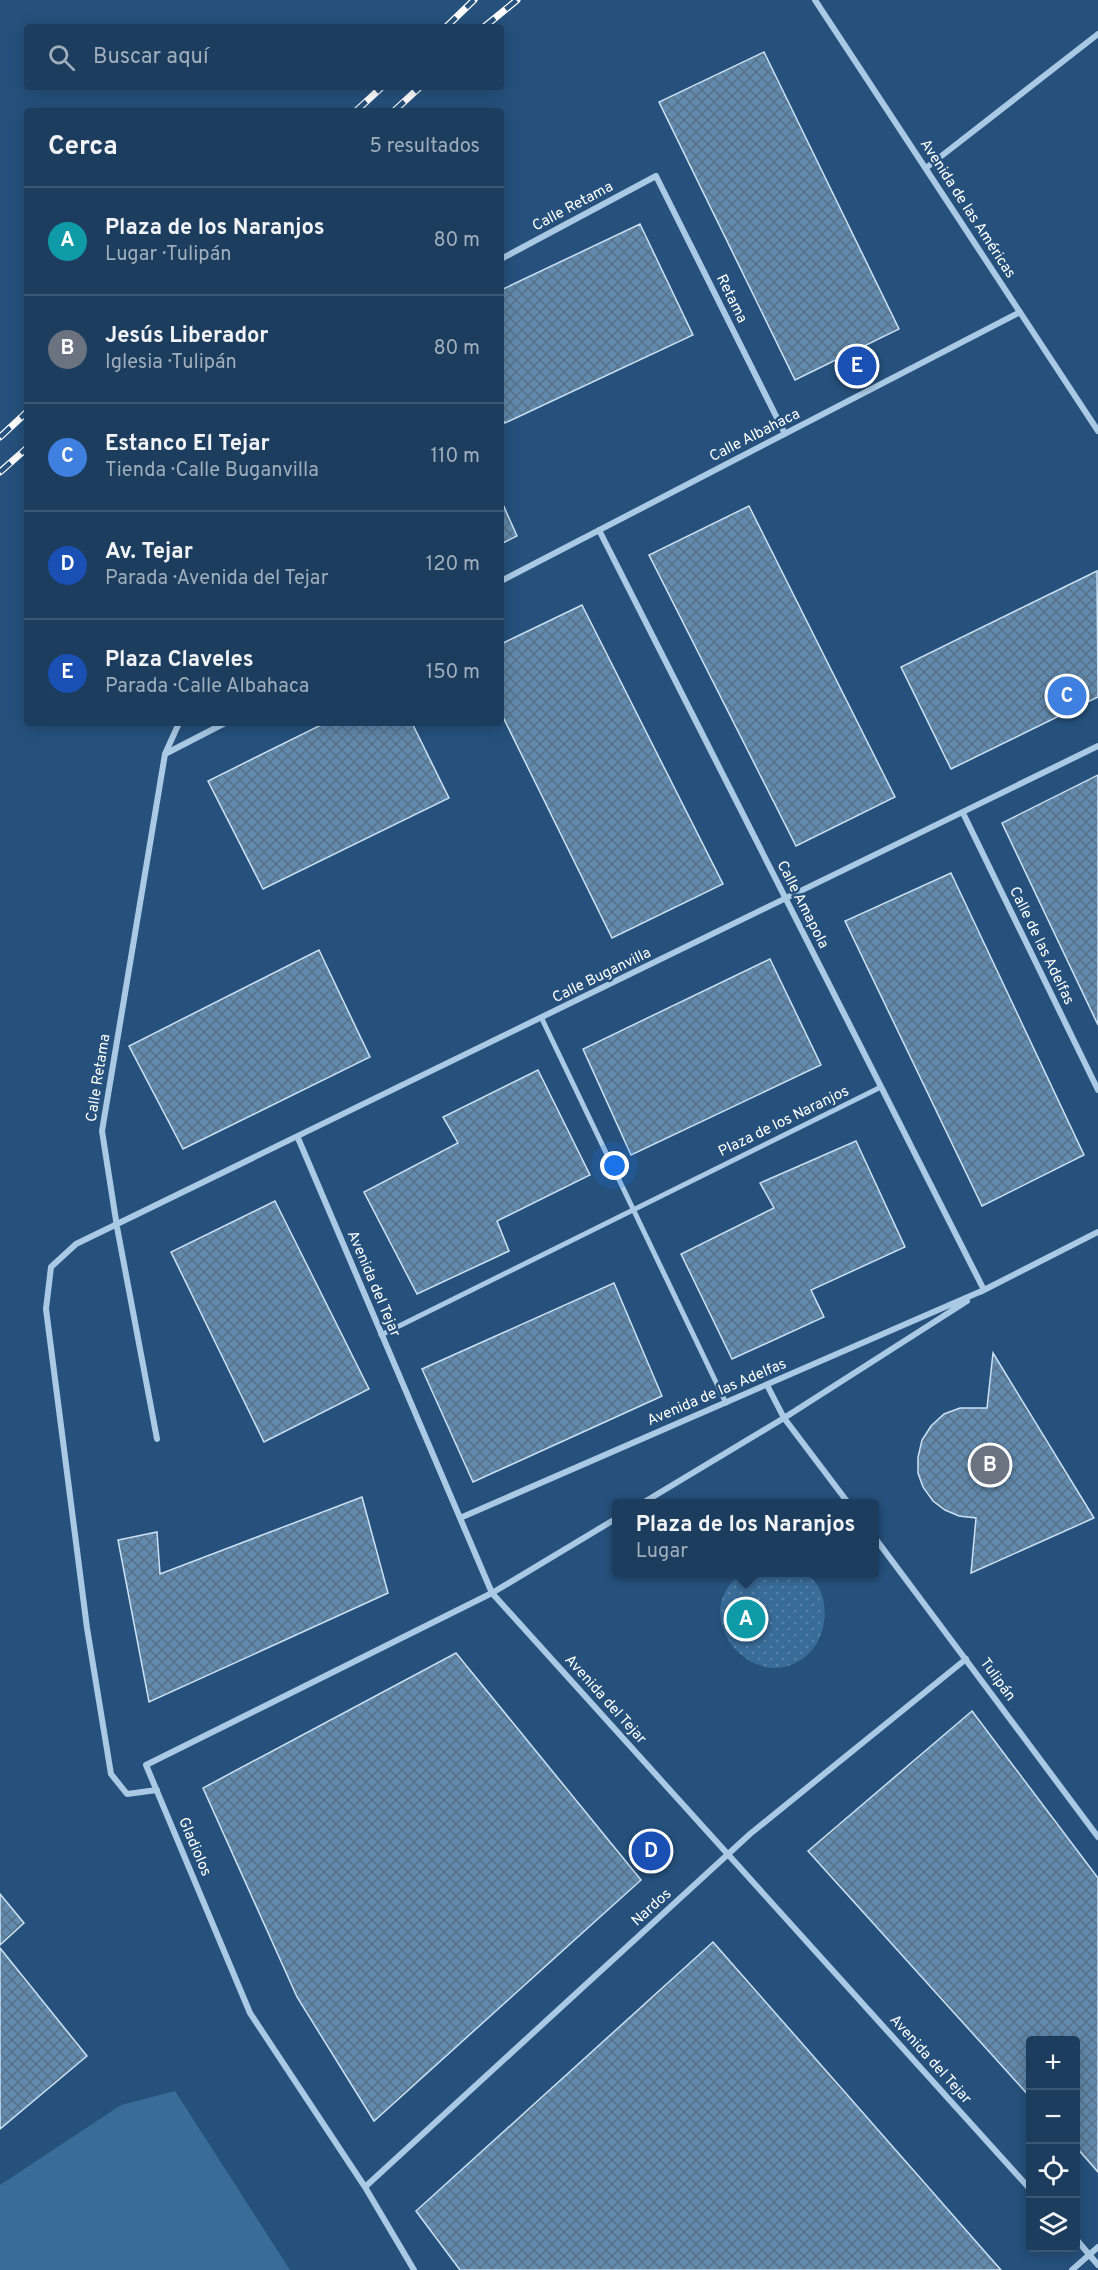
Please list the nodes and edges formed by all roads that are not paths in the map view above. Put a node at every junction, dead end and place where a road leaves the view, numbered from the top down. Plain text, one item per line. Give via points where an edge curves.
1 (815, 0) edge
2 (1098, 34) edge
3 (926, 168) junction
4 (656, 176) joint
5 (504, 257) edge
6 (1020, 312) junction
7 (1098, 431) edge
8 (785, 434) junction
9 (599, 530) junction
10 (504, 578) edge
11 (178, 726) edge
12 (219, 726) edge
13 (1098, 746) edge
14 (165, 754) junction
15 (963, 813) junction
16 (786, 899) junction
17 (542, 1019) junction
18 (881, 1087) junction
19 (1098, 1090) edge
20 (298, 1138) junction
21 (634, 1211) junction
22 (117, 1227) junction
23 (1098, 1232) edge
24 (984, 1290) junction
25 (381, 1335) junction
26 (767, 1385) junction
27 (726, 1403) junction
28 (784, 1418) junction
29 (157, 1439) dead end
30 (648, 1499) edge
31 (846, 1499) edge
32 (460, 1518) junction
33 (612, 1521) edge
34 (879, 1543) edge
35 (492, 1593) junction
36 (966, 1659) junction
37 (157, 1790) junction
38 (1098, 1837) edge
39 (729, 1855) junction
40 (1026, 2185) edge
41 (365, 2187) junction
42 (1080, 2244) edge
43 (1098, 2247) edge
44 (1089, 2254) junction
45 (1098, 2265) edge
46 (414, 2270) edge
47 (1072, 2270) edge

1 - 3 street, Avenida de las Américas
2 - 3 street
3 - 6 street, Avenida de las Américas
4 - 5 street, Calle Retama
4 - 8 street, Retama
6 - 7 street, Avenida de las Américas
6 - 8 street, Calle Albahaca
8 - 9 street, Calle Albahaca
9 - 10 street, Calle Albahaca
9 - 16 street, Calle Amapola
11 - 14 street, Calle Retama
12 - 14 street
13 - 15 street, Calle Buganvilla
14 - 22 street, Calle Retama via 102,1131
15 - 16 street, Calle Buganvilla
15 - 19 street, Calle de las Adelfas
16 - 17 street, Calle Buganvilla
16 - 18 street, Calle Amapola
17 - 20 street, Calle Buganvilla
17 - 21 street
18 - 21 street, Plaza de los Naranjos
18 - 24 street, Calle Amapola
20 - 22 street, Calle Buganvilla
20 - 25 street, Avenida del Tejar
21 - 25 street, Plaza de los Naranjos
21 - 27 street
22 - 29 street, Calle Retama
22 - 37 street, Calle Buganvilla via 76,1244 51,1267 46,1309 87,1628 111,1774 127,1794
23 - 24 street, Avenida de las Adelfas
24 - 26 street, Avenida de las Adelfas
24 - 28 street, Avenida de las Adelfas
25 - 32 street, Avenida del Tejar
26 - 27 street, Avenida de las Adelfas
26 - 28 street
27 - 32 street, Avenida de las Adelfas
28 - 30 street, Avenida de las Adelfas
28 - 31 street
32 - 35 street, Avenida del Tejar
33 - 35 street
34 - 36 street, Tulipán
35 - 37 street, Gladiolos via 146,1765
35 - 39 street, Avenida del Tejar
36 - 38 street, Tulipán
36 - 39 street, Nardos
37 - 41 street, Gladiolos via 250,2013
39 - 40 street, Avenida del Tejar
39 - 41 street, Nardos
41 - 46 street, Gladiolos
42 - 44 street
43 - 44 street
44 - 45 street
44 - 47 street

